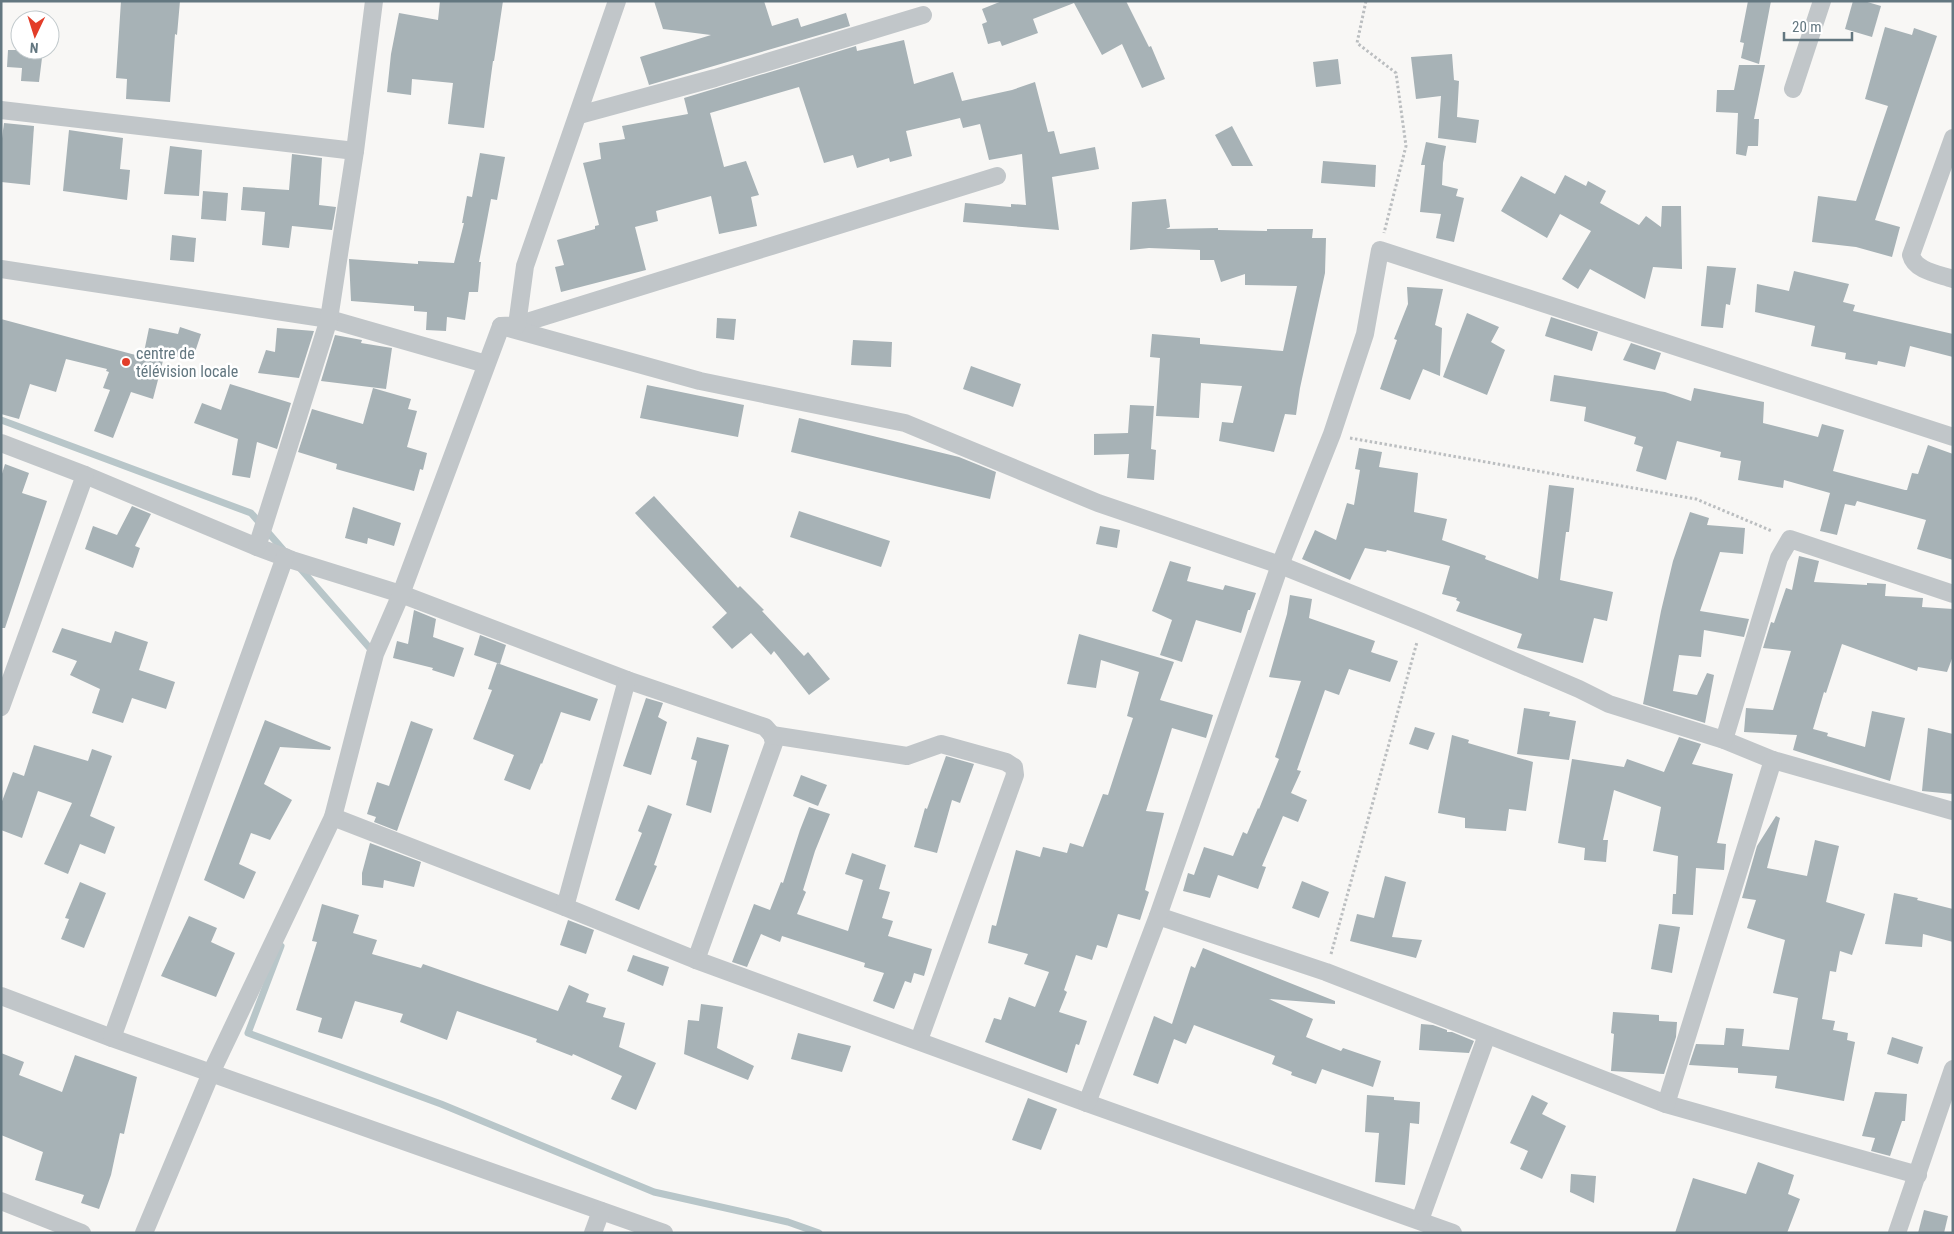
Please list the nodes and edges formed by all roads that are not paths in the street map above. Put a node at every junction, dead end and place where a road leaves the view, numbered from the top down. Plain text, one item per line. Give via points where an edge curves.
1 (374, 1) edge
2 (617, 1) edge
3 (1822, 1) edge
4 (923, 15) dead end
5 (1793, 90) dead end
6 (1, 110) edge
7 (579, 115) junction
8 (1953, 138) edge
9 (355, 151) junction
10 (997, 176) dead end
11 (1, 269) edge
12 (1953, 279) edge
13 (329, 319) junction
14 (509, 325) junction
15 (486, 364) junction
16 (1953, 437) edge
17 (1, 443) edge
18 (85, 475) junction
19 (257, 547) junction
20 (285, 557) junction
21 (1280, 565) junction
22 (401, 594) junction
23 (1953, 594) edge
24 (627, 680) junction
25 (1, 707) edge
26 (772, 735) junction
27 (1724, 740) junction
28 (1773, 760) junction
29 (1953, 811) edge
30 (333, 817) junction
31 (565, 907) junction
32 (1158, 916) junction
33 (696, 960) junction
34 (1, 996) edge
35 (1487, 1035) junction
36 (112, 1038) junction
37 (919, 1040) junction
38 (1953, 1070) edge
39 (211, 1073) junction
40 (1087, 1103) junction
41 (1666, 1104) junction
42 (1918, 1175) junction
43 (1, 1201) edge
44 (601, 1211) junction
45 (1420, 1220) junction
46 (82, 1233) edge
47 (144, 1233) edge
48 (594, 1233) edge
49 (664, 1233) edge
50 (1453, 1233) edge
51 (1897, 1233) edge

1 - 9 street
2 - 7 street
3 - 5 street
4 - 7 street
6 - 9 street
7 - 14 street via 525,266
8 - 12 street via 1911,255 1918,267
9 - 13 street
10 - 14 street
11 - 13 street
13 - 15 street
13 - 19 street
14 - 15 street
14 - 21 street via 700,381 905,423 1098,503
15 - 22 street
16 - 21 street via 1380,250 1365,334 1332,434
17 - 18 street
18 - 19 street
18 - 25 street
19 - 20 street
20 - 22 street
20 - 36 street
21 - 27 street via 1422,622 1609,704
21 - 32 street
22 - 24 street
22 - 30 street via 375,654
23 - 27 street via 1790,539 1779,558
24 - 26 street via 765,727
24 - 31 street
26 - 33 street via 774,743
26 - 37 street via 903,756 941,744 1014,767 1015,775
27 - 28 street
28 - 29 street
28 - 41 street
30 - 31 street
30 - 39 street
31 - 33 street
32 - 35 street via 1326,972
32 - 40 street
33 - 37 street
34 - 36 street
35 - 41 street
35 - 45 street
36 - 39 street
37 - 40 street
38 - 42 street
39 - 44 street
39 - 47 street
40 - 45 street
41 - 42 street
42 - 51 street
43 - 46 street
44 - 48 street
44 - 49 street
45 - 50 street

